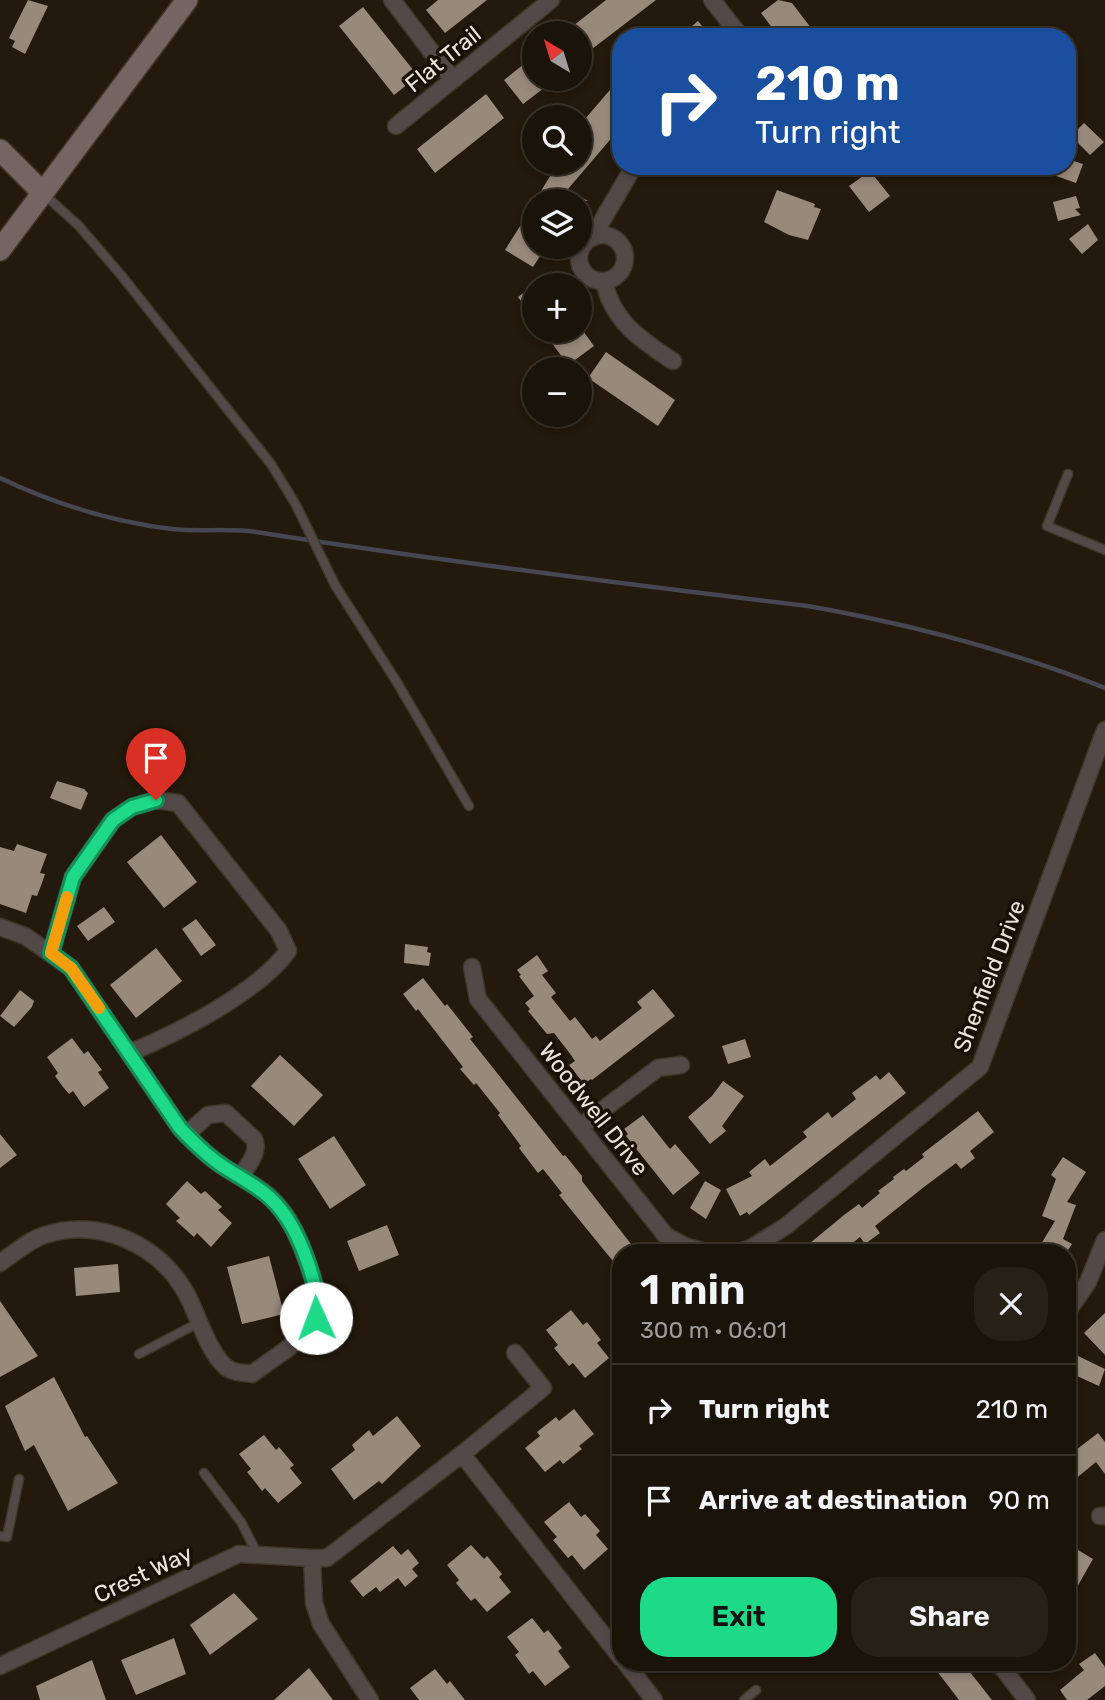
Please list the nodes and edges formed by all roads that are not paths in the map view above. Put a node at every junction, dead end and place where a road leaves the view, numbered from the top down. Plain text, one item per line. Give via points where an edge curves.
1 (187, 0) edge
2 (392, 0) edge
3 (551, 0) edge
4 (712, 0) edge
5 (734, 28) edge
6 (453, 80) junction
7 (396, 126) dead end
8 (0, 150) edge
9 (629, 175) edge
10 (43, 193) junction
11 (592, 237) joint
12 (0, 250) edge
13 (580, 259) edge
14 (604, 281) junction
15 (673, 361) dead end
16 (1068, 474) dead end
17 (1105, 550) edge
18 (1105, 730) edge
19 (469, 806) dead end
20 (0, 927) edge
21 (51, 953) junction
22 (471, 967) dead end
23 (129, 1053) junction
24 (681, 1065) dead end
25 (580, 1128) junction
26 (186, 1135) junction
27 (240, 1177) junction
28 (1105, 1240) edge
29 (681, 1244) edge
30 (757, 1244) edge
31 (0, 1262) edge
32 (1076, 1299) edge
33 (200, 1322) junction
34 (515, 1353) dead end
35 (139, 1354) dead end
36 (462, 1454) junction
37 (204, 1473) dead end
38 (19, 1479) dead end
39 (0, 1536) edge
40 (258, 1555) junction
41 (313, 1558) junction
42 (612, 1640) edge
43 (0, 1666) edge
44 (632, 1671) edge
45 (1005, 1671) edge
46 (756, 1690) dead end
47 (370, 1700) edge
48 (654, 1700) edge
49 (744, 1700) edge
50 (1027, 1700) edge

1 - 10 street
2 - 6 street
3 - 6 street, Flat Trail
4 - 5 street
6 - 7 street, Flat Trail
8 - 10 street
9 - 11 street
10 - 12 street
10 - 19 lane via 121,275 271,464 335,584
11 - 14 street via 615,239 626,257 622,271
13 - 14 street via 589,277
14 - 15 street via 614,312 639,340
16 - 17 lane via 1047,526
18 - 30 street, Shenfield Drive via 980,1067 786,1226
20 - 21 street
21 - 23 street via 71,968
21 - 23 street via 73,877 113,820 132,807 156,800 178,803 279,931 288,951 273,971 175,1034
22 - 25 street, Woodwell Drive via 478,999
23 - 26 street
24 - 25 street via 658,1068
25 - 29 street, Woodwell Drive via 666,1236
26 - 27 street
26 - 27 street via 208,1115 226,1113 257,1145
27 - 33 street via 270,1197 291,1223 315,1285 316,1318 252,1374 230,1370 215,1354
28 - 32 street
31 - 33 street via 42,1235 102,1230 160,1260 186,1292
33 - 35 lane
34 - 36 street via 543,1388
36 - 41 street via 327,1558
36 - 42 street
37 - 40 lane via 241,1522
38 - 39 lane via 7,1536
40 - 41 street, Crest Way
40 - 43 street, Crest Way via 239,1554
41 - 47 street via 314,1603 321,1624
44 - 48 street
45 - 50 street
46 - 49 lane

